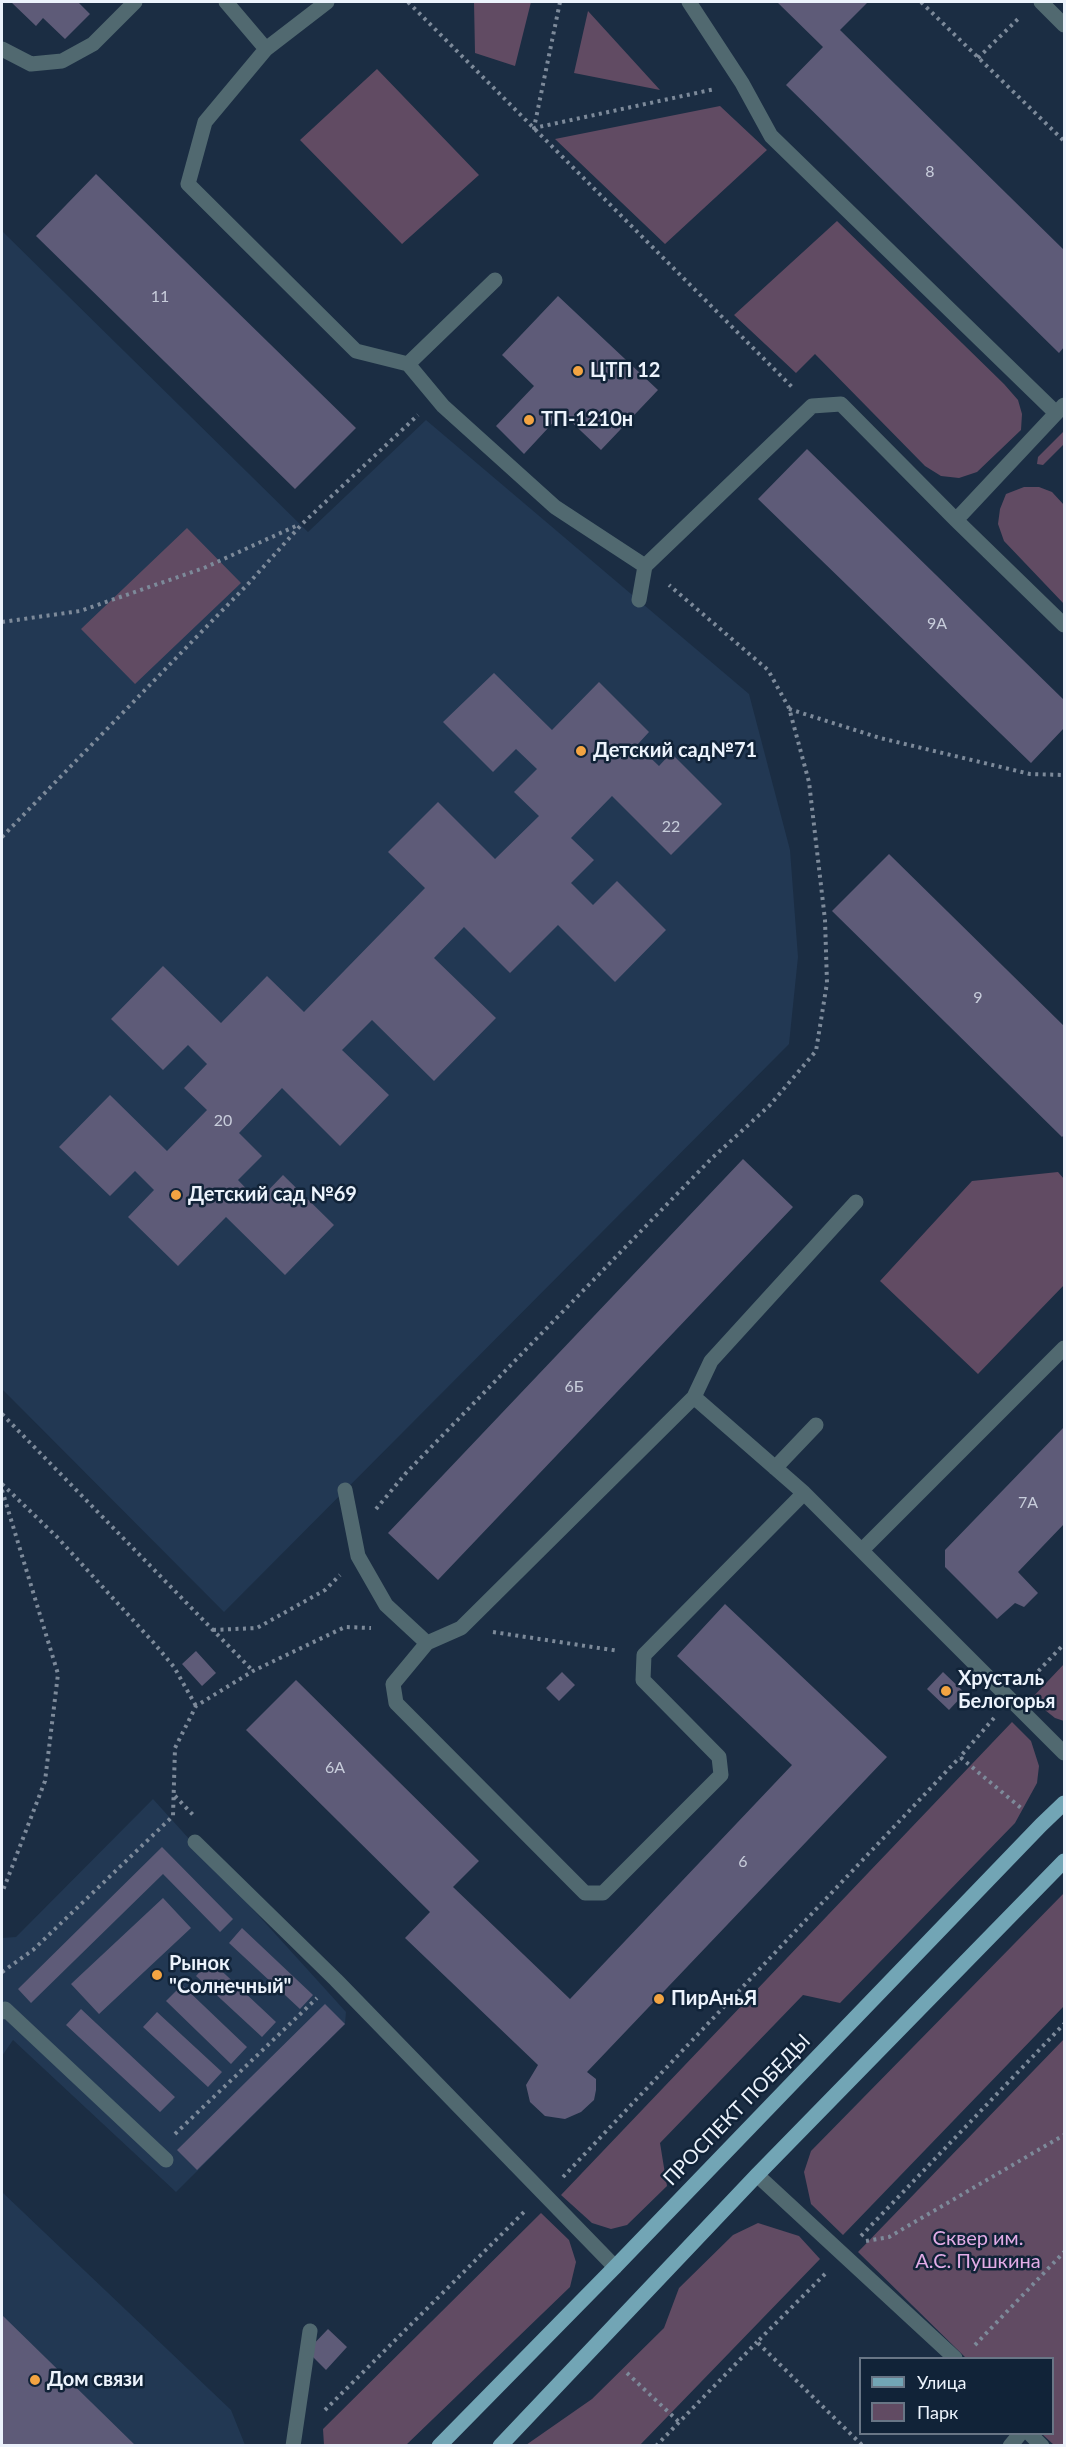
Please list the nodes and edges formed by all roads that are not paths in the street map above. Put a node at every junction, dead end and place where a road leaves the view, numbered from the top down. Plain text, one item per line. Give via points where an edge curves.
1 (135, 2) edge
2 (226, 2) edge
3 (327, 2) edge
4 (689, 2) edge
5 (1041, 2) edge
6 (1065, 25) edge
7 (2, 49) edge
8 (266, 49) junction
9 (495, 280) dead end
10 (408, 364) junction
11 (1060, 409) edge
12 (956, 520) junction
13 (645, 566) junction
14 (639, 600) dead end
15 (1065, 625) edge
16 (856, 1202) dead end
17 (1065, 1348) edge
18 (694, 1397) junction
19 (816, 1425) dead end
20 (775, 1468) junction
21 (345, 1490) dead end
22 (804, 1492) junction
23 (862, 1550) junction
24 (427, 1643) junction
25 (1065, 1753) edge
26 (1065, 1803) edge
27 (195, 1842) dead end
28 (1065, 1862) edge
29 (3, 2010) edge
30 (162, 2156) road end
31 (757, 2175) junction
32 (615, 2267) junction
33 (310, 2331) dead end
34 (954, 2357) edge
35 (293, 2443) edge
36 (439, 2445) edge
37 (500, 2445) edge

1 - 7 street via 93,44 62,61 31,64
2 - 8 street
3 - 8 street
4 - 11 street via 771,136
5 - 6 street
8 - 10 street via 205,122 188,184 356,351
9 - 10 street
10 - 13 street via 443,406 555,507
11 - 12 street
12 - 13 street via 841,404 812,406
12 - 15 street
13 - 14 street
16 - 18 street via 711,1361
17 - 23 street
18 - 20 street
18 - 24 street via 461,1628
19 - 20 street
20 - 22 street
21 - 24 street via 358,1556 386,1605
22 - 23 street
22 - 24 street via 644,1655 643,1680 719,1757 721,1775 603,1893 585,1893 396,1703 393,1684
23 - 25 street
26 - 32 main road, ПРОСПЕКТ ПОБЕДЫ
27 - 32 street via 336,1980
28 - 31 main road
29 - 30 street
31 - 34 street via 848,2249
31 - 37 main road
32 - 36 main road, ПРОСПЕКТ ПОБЕДЫ
33 - 35 street

